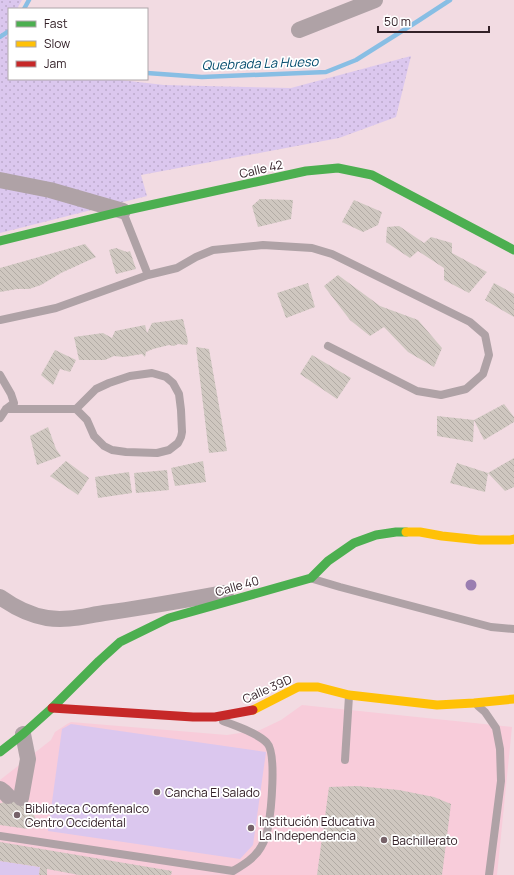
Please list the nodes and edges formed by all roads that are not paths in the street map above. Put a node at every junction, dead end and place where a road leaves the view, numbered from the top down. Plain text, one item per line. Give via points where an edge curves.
1 (375, 0) edge
2 (299, 30) dead end
3 (0, 180) edge
4 (122, 211) junction
5 (0, 241) edge
6 (514, 250) edge
7 (148, 275) junction
8 (0, 320) edge
9 (328, 346) dead end
10 (0, 375) edge
11 (6, 409) junction
12 (76, 409) junction
13 (0, 418) edge
14 (514, 539) edge
15 (311, 578) junction
16 (260, 592) junction
17 (0, 597) edge
18 (514, 629) edge
19 (349, 695) junction
20 (514, 698) edge
21 (474, 703) junction
22 (52, 708) junction
23 (215, 717) junction
24 (23, 734) junction
25 (0, 752) edge
26 (345, 760) dead end
27 (10, 795) edge
28 (0, 836) edge
29 (489, 875) edge

1 - 2 street
3 - 4 street via 50,190
4 - 5 street, Calle 42
4 - 6 street, Calle 42 via 306,171 338,168 372,175
4 - 7 lane
7 - 8 lane via 56,308
7 - 9 lane via 177,268 213,250 263,245 312,248 332,254 470,322 485,335 489,355 483,374 466,389 441,395 417,391
10 - 11 lane via 14,403
11 - 12 lane
11 - 13 lane
12 - 12 lane via 87,420 94,436 112,450 157,453 169,450 181,437 180,394 166,376 152,373 130,376 109,383 96,389
14 - 15 street, Calle 40 via 480,540 420,532 376,535 354,543 328,561
15 - 16 street, Calle 40
15 - 18 lane via 491,627
16 - 17 street via 218,594 67,620 30,614
16 - 22 street, Calle 40 via 169,618 120,642
19 - 21 street, Calle 39D via 437,705
19 - 23 street, Calle 39D via 318,687 298,687 250,711
19 - 26 lane
20 - 21 street, Calle 39D
21 - 29 lane via 485,712 496,728 500,749 501,781
22 - 23 street, Calle 39D
22 - 24 street, Calle 40
23 - 28 lane via 259,736 268,744 272,754 273,779 268,828 260,848 248,861 233,871
24 - 25 street, Calle 40
24 - 27 street via 28,759

